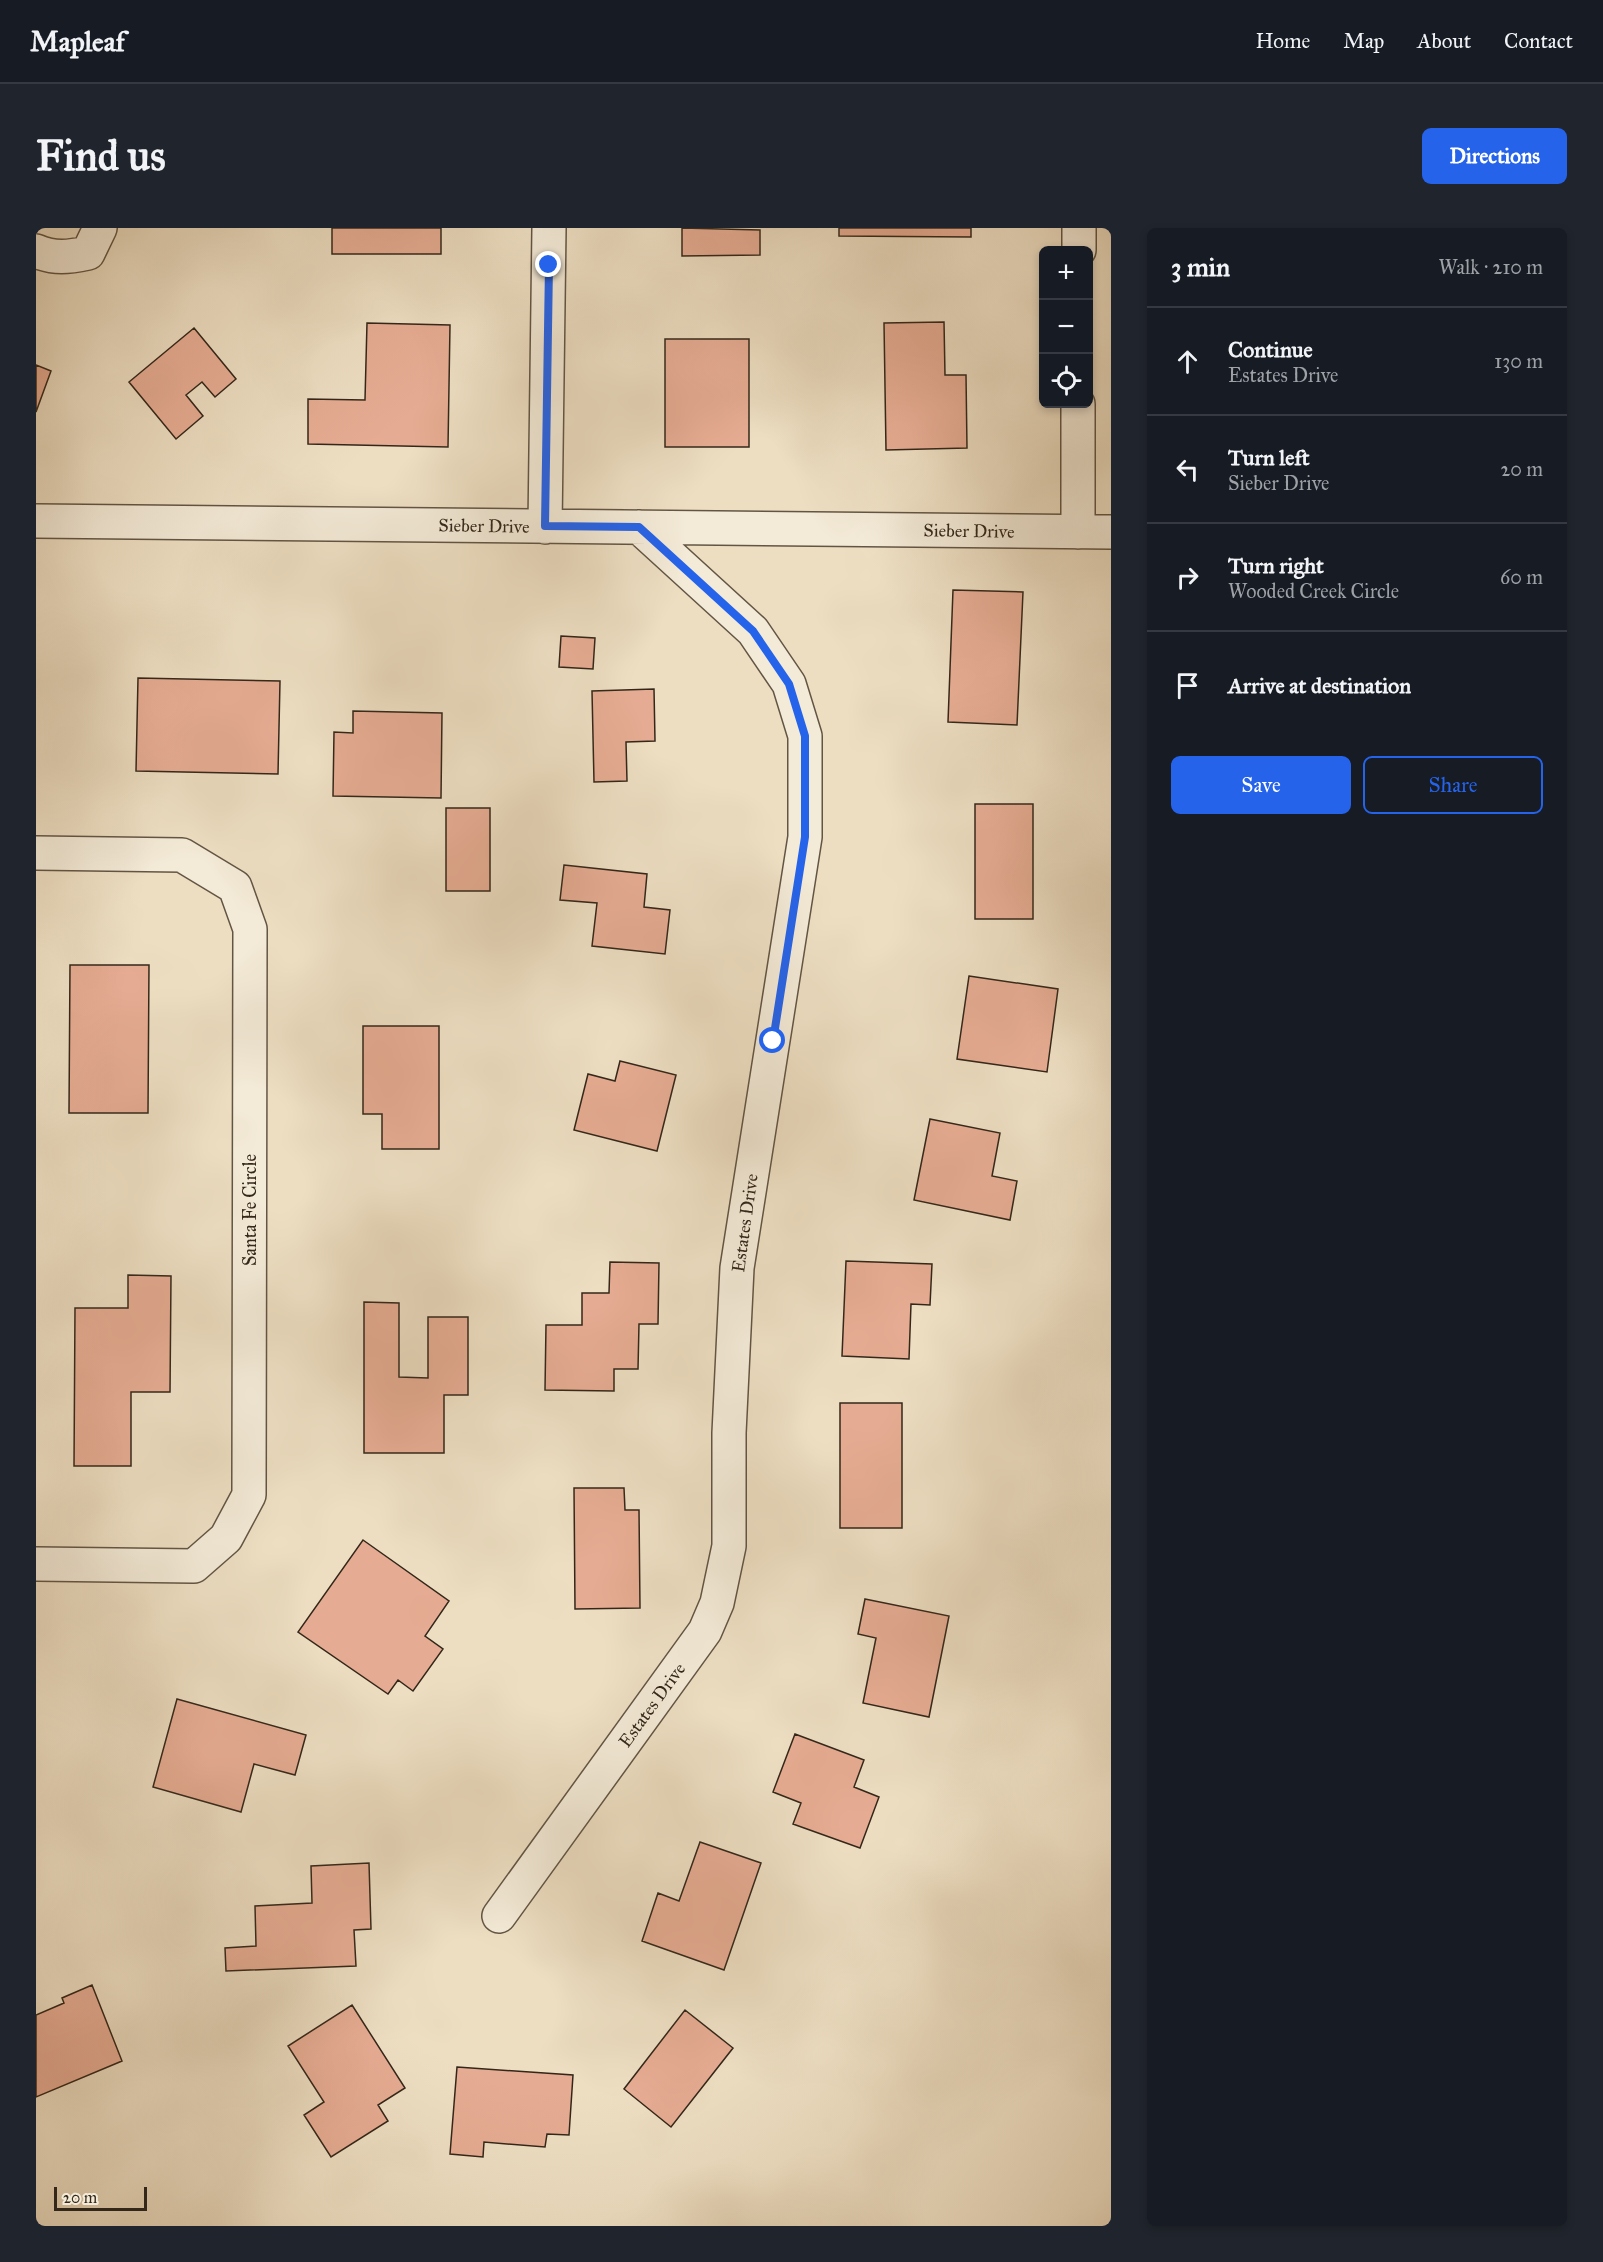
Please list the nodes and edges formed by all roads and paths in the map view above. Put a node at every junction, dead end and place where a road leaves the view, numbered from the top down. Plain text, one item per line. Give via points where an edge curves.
1 (100, 228) edge
2 (549, 228) edge
3 (1079, 228) edge
4 (1079, 246) edge
5 (36, 251) edge
6 (1078, 408) edge
7 (36, 521) edge
8 (545, 526) junction
9 (639, 527) junction
10 (1078, 532) junction
11 (1111, 532) edge
12 (36, 853) edge
13 (36, 1564) edge
14 (499, 1916) dead end

1 - 5 street via 88,253 65,257
2 - 8 street
3 - 4 street
6 - 10 street
7 - 8 street, Sieber Drive
8 - 9 street, Sieber Drive
9 - 10 street, Sieber Drive
9 - 14 street, Estates Drive via 753,631 789,684 805,736 805,837 737,1268 729,1433 729,1546 717,1602 705,1631
10 - 11 street, Sieber Drive
12 - 13 street, Santa Fe Circle via 182,855 235,886 250,929 249,1495 226,1538 194,1566

